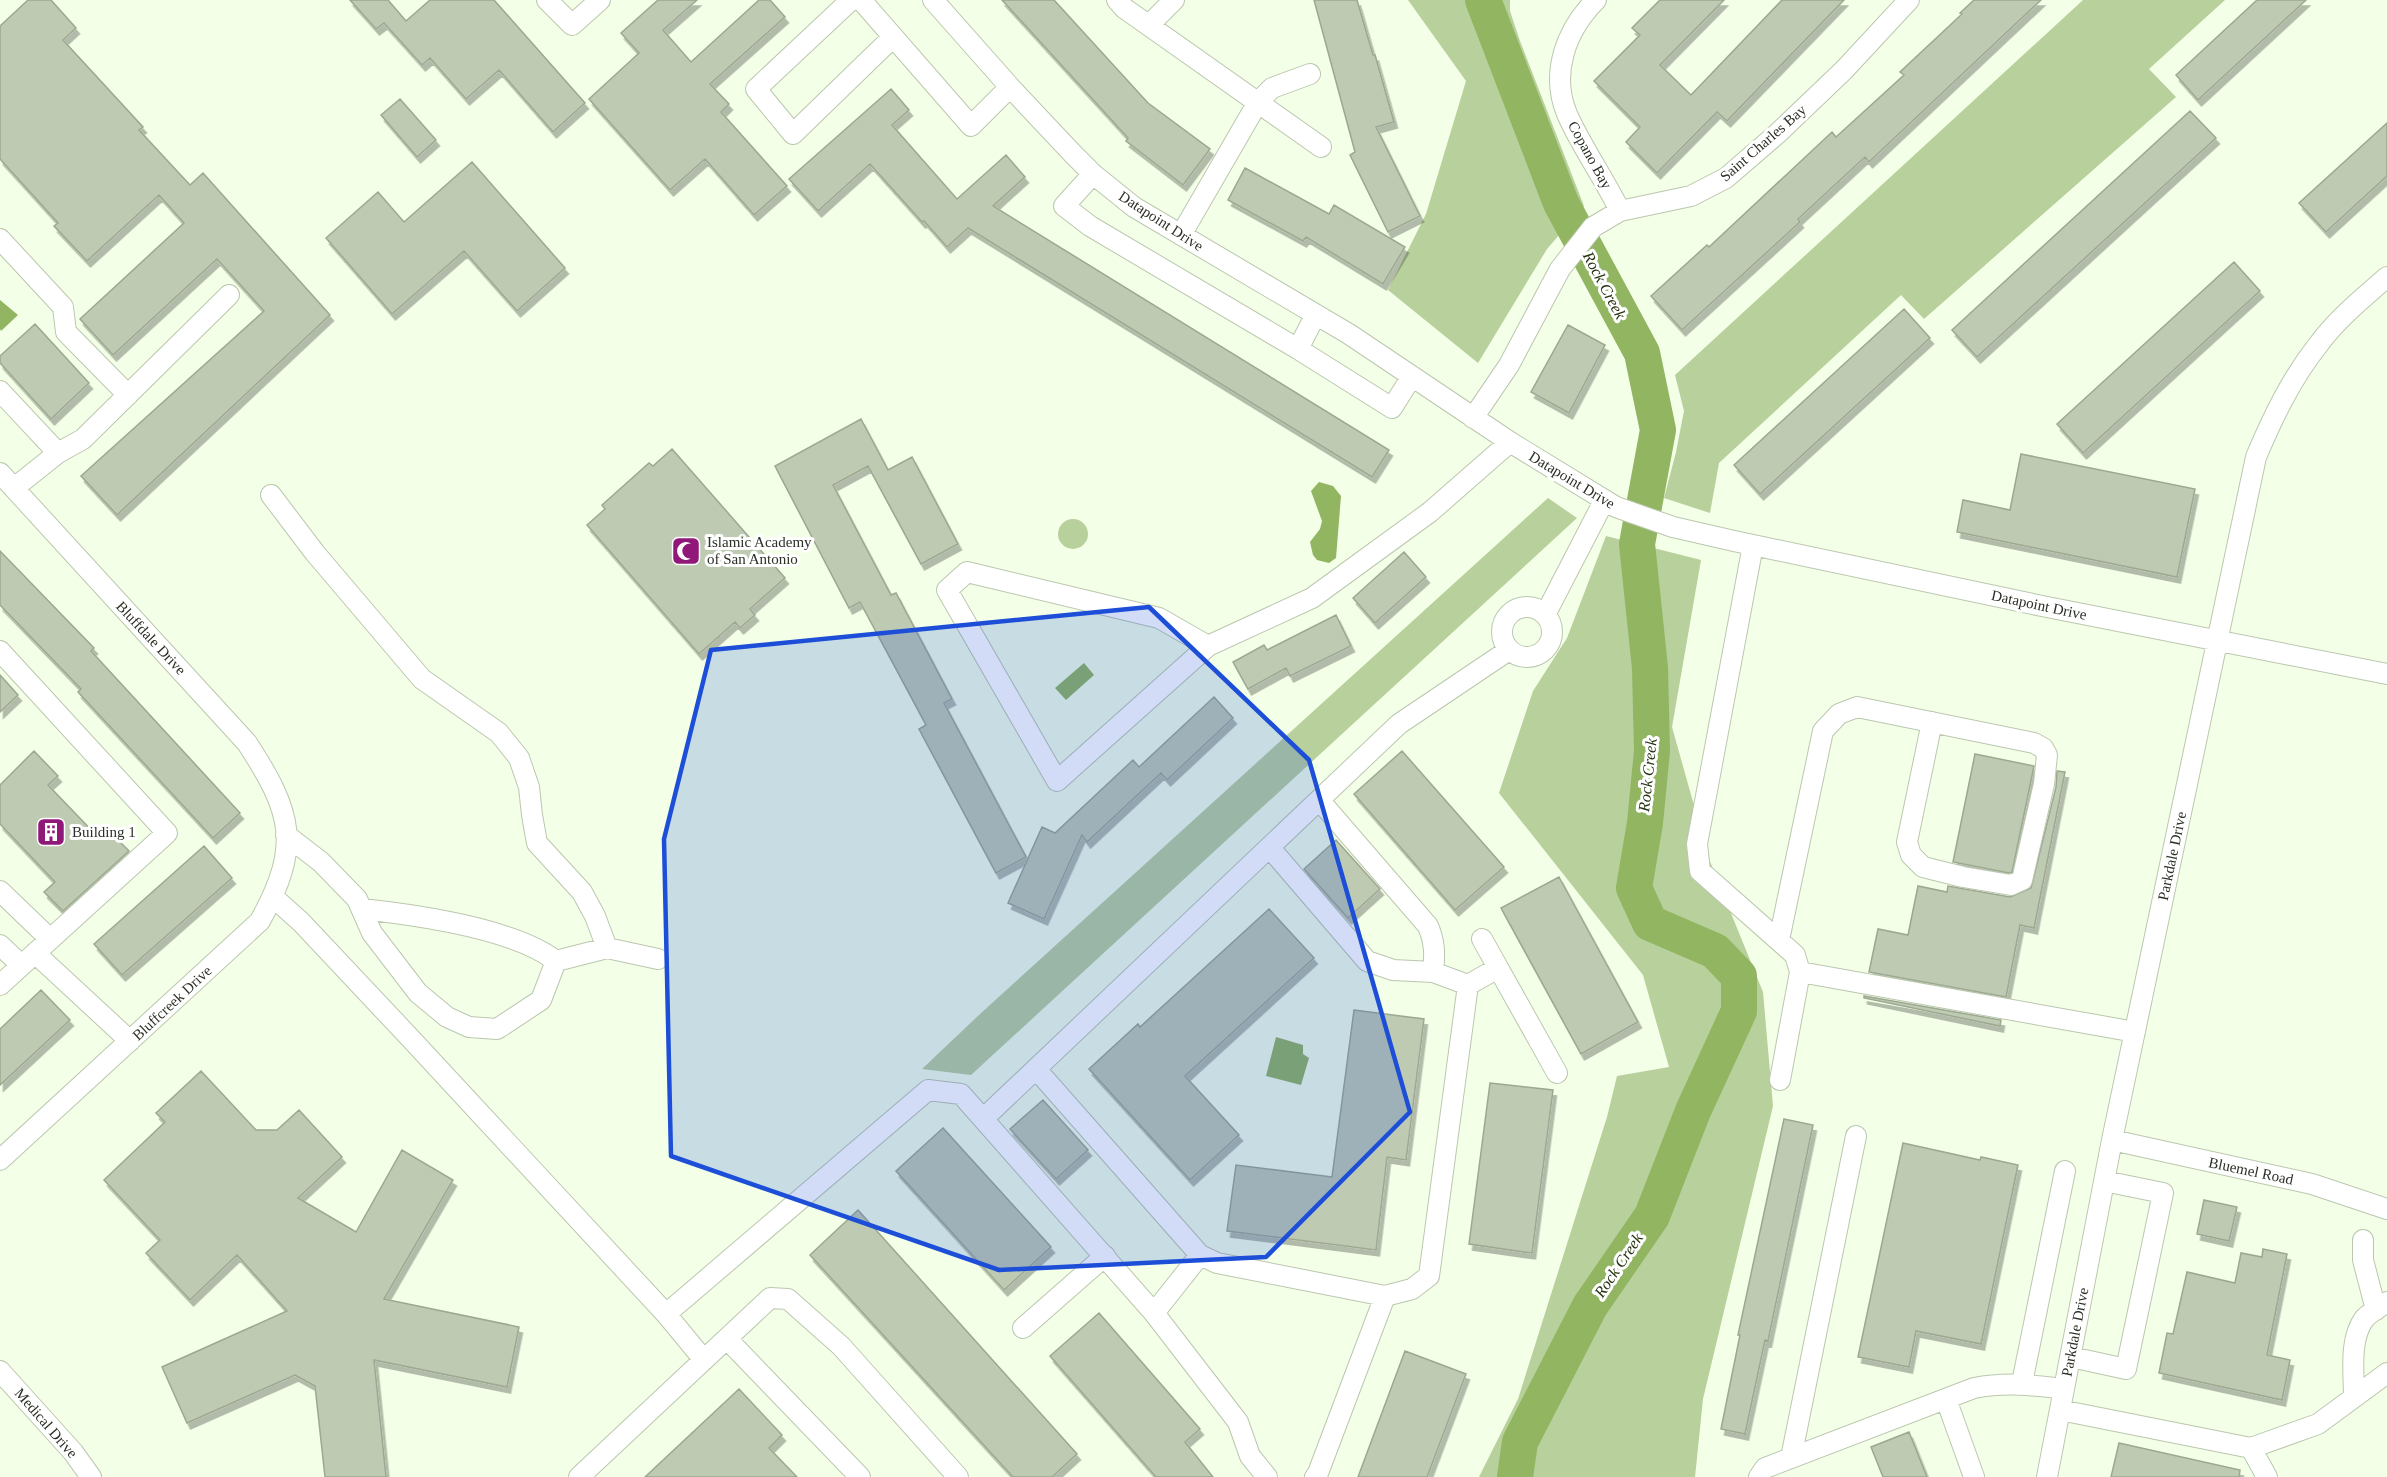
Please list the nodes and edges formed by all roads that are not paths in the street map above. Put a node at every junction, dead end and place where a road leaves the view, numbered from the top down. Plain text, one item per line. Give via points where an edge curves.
1 (547, 0) edge
2 (600, 0) edge
3 (851, 0) edge
4 (861, 0) edge
5 (933, 0) edge
6 (1117, 0) edge
7 (1174, 0) edge
8 (1596, 0) edge
9 (1909, 0) edge
10 (1149, 25) junction
11 (893, 37) junction
12 (1310, 74) dead end
13 (1010, 87) junction
14 (1258, 102) junction
15 (1321, 147) dead end
16 (1094, 174) junction
17 (1620, 211) junction
18 (1181, 235) junction
19 (0, 239) edge
20 (2387, 277) edge
21 (229, 295) dead end
22 (1315, 316) junction
23 (1298, 349) junction
24 (1412, 376) junction
25 (0, 391) edge
26 (128, 395) junction
27 (1473, 418) junction
28 (1510, 442) junction
29 (58, 453) junction
30 (5, 483) edge
31 (272, 495) dead end
32 (1610, 504) junction
33 (1753, 545) junction
34 (1545, 615) junction
35 (2217, 639) junction
36 (1208, 646) junction
37 (1509, 650) junction
38 (0, 651) edge
39 (2387, 674) edge
40 (1932, 722) junction
41 (1320, 801) junction
42 (285, 814) joint
43 (286, 836) junction
44 (1270, 848) junction
45 (0, 891) edge
46 (273, 897) junction
47 (362, 909) junction
48 (1482, 939) dead end
49 (1779, 940) junction
50 (0, 945) edge
51 (607, 948) junction
52 (36, 952) junction
53 (658, 959) dead end
54 (556, 961) junction
55 (1498, 968) junction
56 (1432, 972) junction
57 (1800, 972) junction
58 (0, 985) edge
59 (1468, 985) junction
60 (2135, 1032) junction
61 (130, 1041) junction
62 (1036, 1069) junction
63 (1557, 1073) dead end
64 (1780, 1080) dead end
65 (983, 1119) junction
66 (1856, 1136) dead end
67 (2112, 1140) junction
68 (0, 1160) edge
69 (2065, 1171) dead end
70 (2104, 1181) junction
71 (2387, 1209) edge
72 (2363, 1240) dead end
73 (1200, 1255) junction
74 (1105, 1256) junction
75 (1385, 1296) junction
76 (2381, 1306) edge
77 (1154, 1313) junction
78 (666, 1314) junction
79 (1023, 1328) dead end
80 (727, 1339) junction
81 (2071, 1357) junction
82 (705, 1360) junction
83 (0, 1371) edge
84 (2387, 1372) edge
85 (2022, 1383) junction
86 (2064, 1389) junction
87 (2354, 1397) junction
88 (1946, 1399) junction
89 (2060, 1410) junction
90 (2251, 1448) junction
91 (1791, 1458) junction
92 (92, 1477) edge
93 (579, 1477) edge
94 (860, 1477) edge
95 (958, 1477) edge
96 (1267, 1477) edge
97 (1315, 1477) edge
98 (1759, 1477) edge
99 (1974, 1477) edge
100 (2047, 1477) edge
101 (2267, 1477) edge

1 - 2 street via 572,25
3 - 11 street via 756,89 793,134
4 - 11 street
5 - 13 street, Datapoint Drive
6 - 10 street
7 - 10 street
8 - 17 street, Copano Bay via 1575,26 1563,51 1561,86 1567,112
9 - 17 street, Saint Charles Bay via 1836,78 1726,178 1691,196
10 - 14 street
11 - 13 street via 971,126
12 - 14 street via 1272,88
13 - 16 street, Datapoint Drive
14 - 15 street
14 - 18 street
16 - 18 street, Datapoint Drive via 1134,207
16 - 23 street via 1064,206 1074,215
17 - 27 street, Saint Charles Bay via 1593,227 1560,268 1509,365
18 - 22 street, Datapoint Drive
19 - 26 street via 63,307 66,332
20 - 35 street, Parkdale Drive via 2319,344 2274,414 2249,481
21 - 26 street
22 - 23 street
22 - 24 street, Datapoint Drive
23 - 24 street via 1392,408
24 - 27 street, Datapoint Drive
25 - 29 street
26 - 29 street via 83,439
27 - 28 street, Datapoint Drive
28 - 32 street, Datapoint Drive
28 - 36 street via 1430,512 1312,598
29 - 30 street
30 - 42 street, Bluffdale Drive via 247,743 271,781
31 - 51 street via 315,553 422,679 499,733 519,758 529,787 537,843 582,892
32 - 33 street, Datapoint Drive via 1673,526
32 - 34 street
33 - 35 street, Datapoint Drive
33 - 49 street via 1697,844 1700,871
34 - 37 street via 1552,630 1548,647 1542,653 1525,657
34 - 37 street via 1529,607 1512,612 1506,618 1502,635
35 - 39 street, Datapoint Drive
35 - 60 street, Parkdale Drive
36 - 36 street via 1159,618 967,572 947,590 1057,781
37 - 41 street via 1399,724
38 - 52 street via 167,833
40 - 40 street via 2034,743 2047,755 2022,880 2011,885 1963,878 1923,867 1911,855 1907,842
40 - 49 street via 1857,707 1839,714 1822,731
41 - 44 street
41 - 56 street via 1428,926 1434,939
42 - 43 street, Bluffcreek Drive
43 - 46 street, Bluffcreek Drive via 283,871
43 - 47 street via 321,861
44 - 56 street via 1367,961 1393,970
44 - 62 street
45 - 52 street
46 - 61 street, Bluffcreek Drive via 260,921
46 - 78 street via 301,922
47 - 54 street via 489,932 540,949
47 - 54 street via 372,933 418,993 447,1017 469,1027 497,1029 541,1000
48 - 55 street
49 - 57 street via 1795,955
50 - 52 street
51 - 53 street
51 - 54 street
52 - 58 street
52 - 61 street
55 - 59 street
55 - 63 street
56 - 59 street
57 - 60 street
57 - 64 street
59 - 75 street via 1429,1276 1412,1289
60 - 67 street, Parkdale Drive
61 - 68 street, Bluffcreek Drive
62 - 65 street
62 - 73 street
65 - 74 street
65 - 78 street via 961,1094 928,1090
66 - 91 street
67 - 70 street, Parkdale Drive
67 - 71 street, Bluemel Road via 2320,1186
69 - 85 street
70 - 81 street, Parkdale Drive
70 - 81 street via 2163,1193 2126,1369
72 - 76 street via 2362,1260
73 - 75 street via 1217,1263
73 - 77 street
74 - 77 street
74 - 79 street
75 - 97 street
76 - 87 street via 2359,1328 2353,1354
77 - 96 street via 1238,1422 1250,1456
78 - 82 street
80 - 82 street
80 - 94 street
80 - 95 street via 770,1298 788,1299 841,1346
81 - 86 street, Parkdale Drive
82 - 93 street
83 - 92 street, Medical Drive
84 - 87 street
85 - 86 street
85 - 88 street via 1997,1383
86 - 89 street, Parkdale Drive
87 - 90 street via 2318,1424
88 - 91 street
88 - 99 street
89 - 90 street
89 - 100 street, Parkdale Drive
90 - 101 street
91 - 98 street via 1765,1468

